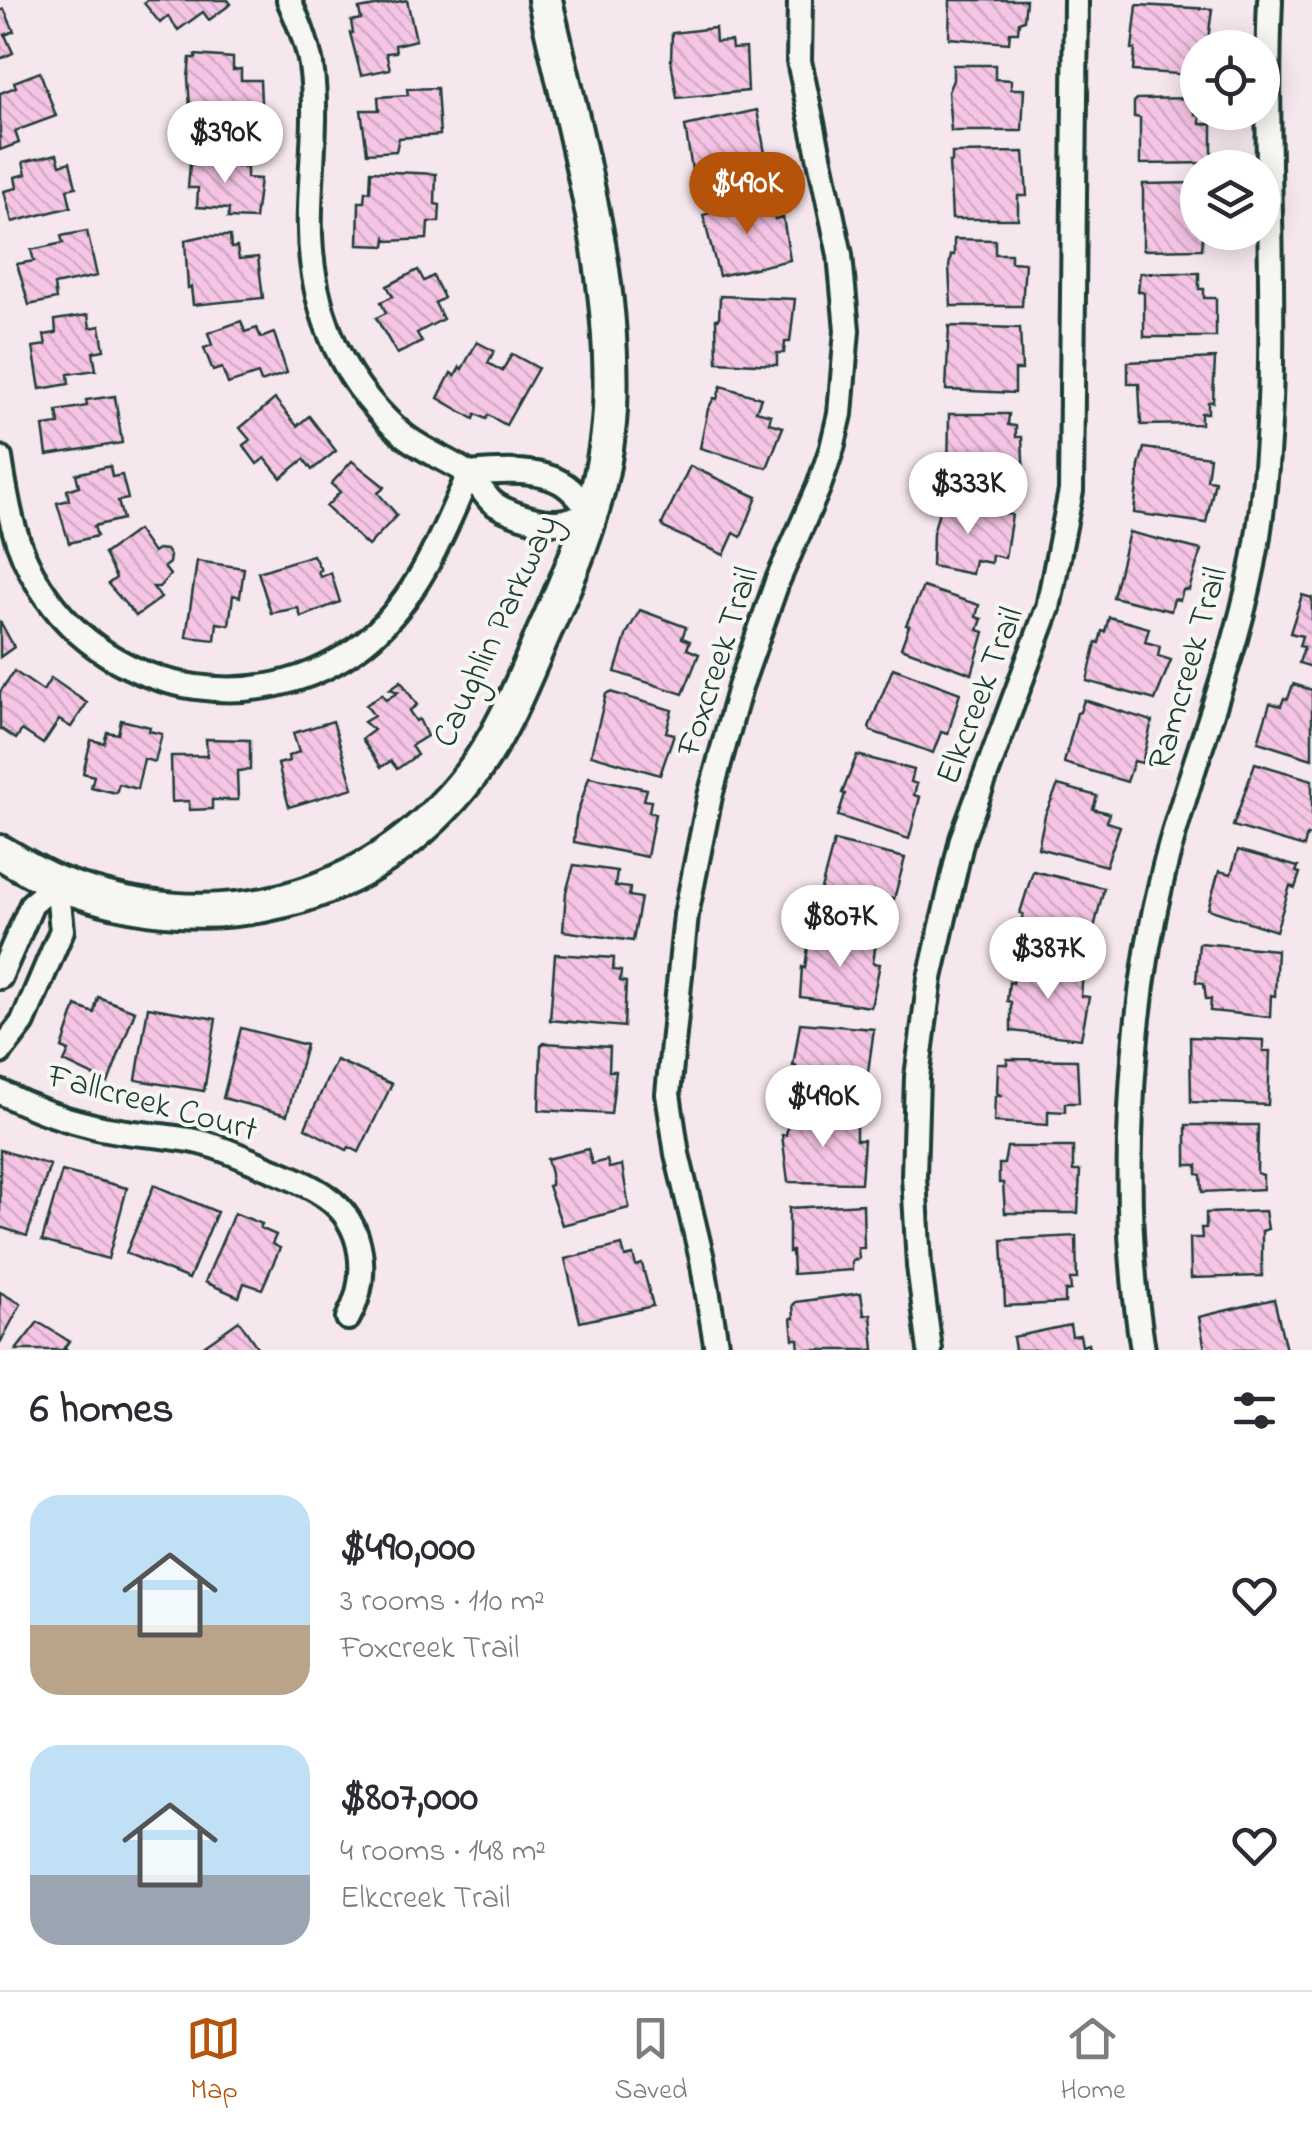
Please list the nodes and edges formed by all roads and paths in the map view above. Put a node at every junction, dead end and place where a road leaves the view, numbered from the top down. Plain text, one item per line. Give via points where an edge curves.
1 (289, 0) edge
2 (544, 0) edge
3 (800, 0) edge
4 (1076, 0) edge
5 (1270, 0) edge
6 (0, 458) edge
7 (469, 474) junction
8 (592, 512) junction
9 (0, 852) edge
10 (57, 883) junction
11 (0, 977) edge
12 (0, 1052) edge
13 (0, 1092) edge
14 (348, 1318) dead end
15 (717, 1350) edge
16 (930, 1350) edge
17 (1143, 1350) edge

1 - 7 street via 310,61 310,248 327,330 372,404 402,434
2 - 8 street, Caughlin Parkway via 608,308 610,412
3 - 15 street, Foxcreek Trail via 799,61 840,255 847,330 832,448 740,688 686,916 668,1094
4 - 16 street, Elkcreek Trail via 1071,491 1048,608 968,822 930,978 914,1176
5 - 17 street, Ramcreek Trail via 1268,451 1248,592 1179,816 1147,954 1134,1070 1131,1188
6 - 7 street via 22,554 67,621 130,668 210,691 260,688 300,676 372,636 433,556
7 - 8 street via 517,471 558,481
7 - 8 street via 492,502 531,516 558,522
8 - 10 street, Caughlin Parkway via 572,572 494,740 444,806 376,862 300,898 218,912 138,907
9 - 10 street, Caughlin Parkway
10 - 11 street via 32,904
10 - 12 street via 62,930 22,1022
13 - 14 street, Fallcreek Court via 94,1126 201,1142 308,1185 354,1230 362,1278

